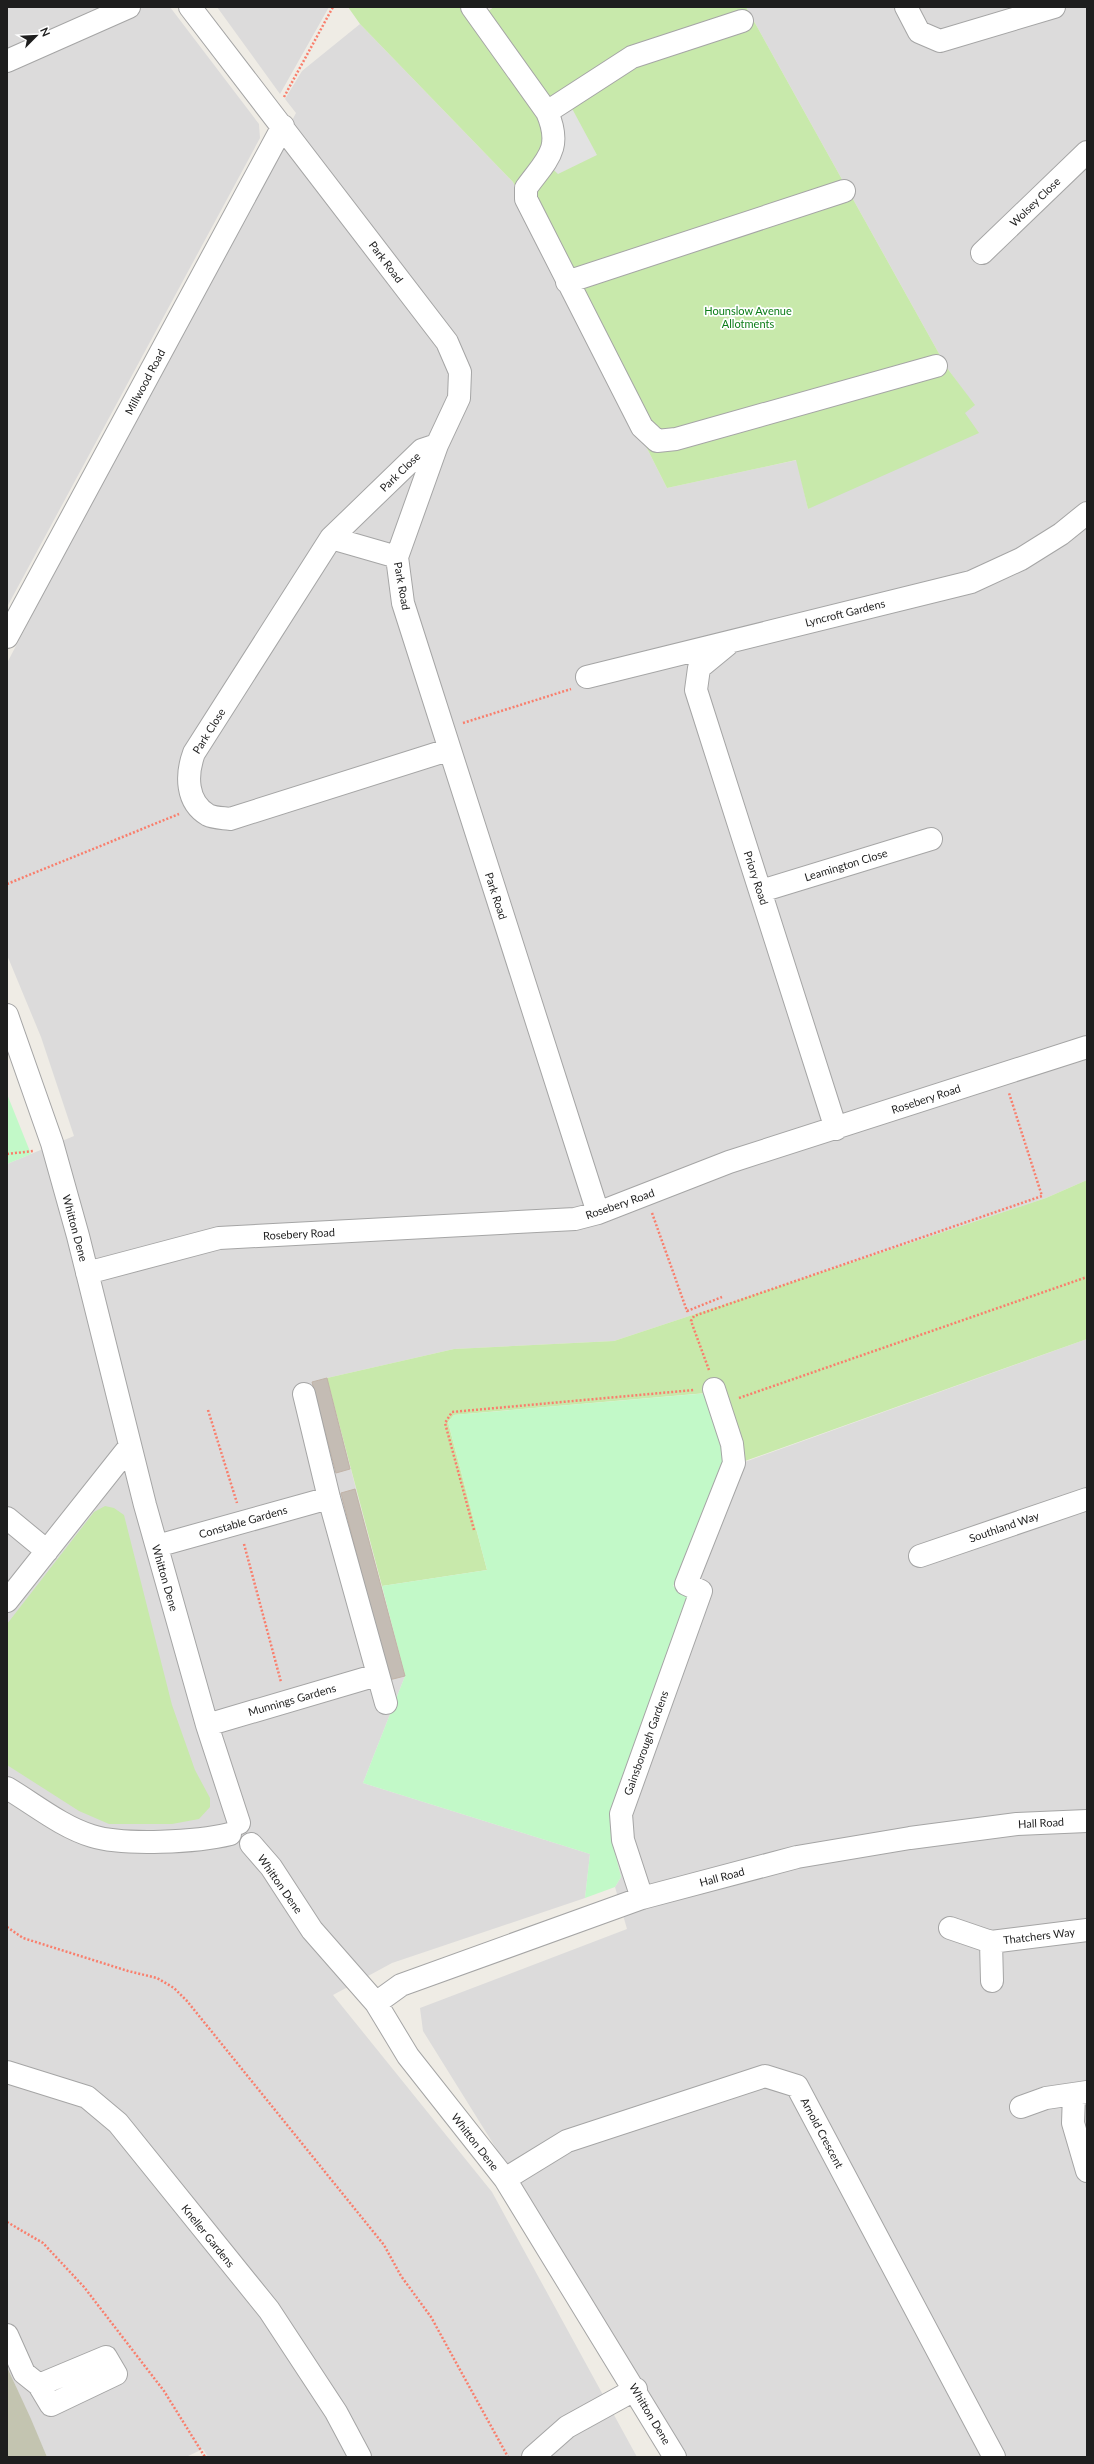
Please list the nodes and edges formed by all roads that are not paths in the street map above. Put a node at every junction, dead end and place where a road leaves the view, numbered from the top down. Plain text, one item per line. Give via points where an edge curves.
1 (129, 7) edge
2 (190, 7) edge
3 (472, 7) edge
4 (906, 7) edge
5 (1054, 7) edge
6 (742, 21) dead end
7 (7, 61) edge
8 (547, 112) junction
9 (278, 120) junction
10 (1087, 152) edge
11 (844, 191) dead end
12 (982, 253) dead end
13 (567, 282) junction
14 (936, 366) dead end
15 (438, 445) junction
16 (1087, 514) edge
17 (331, 538) junction
18 (397, 558) junction
19 (7, 637) edge
20 (734, 641) junction
21 (587, 676) road end
22 (445, 740) junction
23 (931, 839) dead end
24 (761, 891) junction
25 (7, 1015) edge
26 (1087, 1047) edge
27 (836, 1129) junction
28 (598, 1213) junction
29 (87, 1274) junction
30 (708, 1389) road end
31 (304, 1394) dead end
32 (130, 1446) junction
33 (329, 1498) junction
34 (1087, 1499) edge
35 (7, 1518) edge
36 (157, 1546) junction
37 (47, 1551) junction
38 (920, 1556) dead end
39 (7, 1601) edge
40 (377, 1675) junction
41 (386, 1703) dead end
42 (207, 1725) junction
43 (7, 1788) edge
44 (1087, 1821) edge
45 (235, 1829) junction
46 (642, 1898) junction
47 (950, 1928) dead end
48 (1087, 1930) edge
49 (992, 1942) junction
50 (992, 1981) dead end
51 (376, 2003) junction
52 (7, 2072) edge
53 (1081, 2094) edge
54 (1021, 2107) dead end
55 (1087, 2171) edge
56 (505, 2179) junction
57 (7, 2335) edge
58 (39, 2385) dead end
59 (636, 2390) junction
60 (360, 2457) edge
61 (532, 2457) edge
62 (675, 2457) edge
63 (994, 2457) edge

1 - 7 street
2 - 9 street, Park Road
3 - 8 street
4 - 5 street via 919,32 940,41
6 - 8 street via 632,56
8 - 13 street via 554,127 555,144 526,188 526,199
9 - 15 street, Park Road via 447,342 460,372 459,398
9 - 19 street, Millwood Road
10 - 12 street, Wolsey Close
11 - 13 street
13 - 14 street via 642,427 658,441 676,439
15 - 17 street, Park Close via 422,450
15 - 18 street, Park Road
16 - 20 street, Lyncroft Gardens via 1021,559 971,582
17 - 18 street
17 - 22 street, Park Close via 194,753 188,769 188,787 198,806 209,816 230,819
18 - 22 street, Park Road via 403,603
20 - 21 street, Lyncroft Gardens
20 - 24 street, Priory Road via 699,668 696,690
22 - 28 street, Park Road
23 - 24 street, Leamington Close
24 - 27 street, Priory Road
25 - 29 street, Whitton Dene via 52,1143
26 - 27 street, Rosebery Road
27 - 28 street, Rosebery Road via 729,1162
28 - 29 street, Rosebery Road via 575,1220 218,1238
29 - 32 street, Whitton Dene
30 - 46 street, Gainsborough Gardens via 732,1444 734,1463 686,1584 701,1591 621,1814 623,1840
31 - 33 street
32 - 36 street, Whitton Dene
32 - 37 street
33 - 36 street, Constable Gardens
33 - 40 street
34 - 38 street, Southland Way
35 - 37 street
36 - 42 street, Whitton Dene
37 - 39 street
40 - 41 street
40 - 42 street, Munnings Gardens
42 - 45 street, Whitton Dene
43 - 45 street via 68,1826 93,1836 125,1840 204,1840
44 - 46 street, Hall Road via 1017,1824 888,1842 797,1858
45 - 51 street, Whitton Dene via 232,1842 239,1848 251,1844 271,1867 312,1930
46 - 51 street, Hall Road via 401,1985
47 - 49 street, Thatchers Way
48 - 49 street, Thatchers Way
49 - 50 street, Thatchers Way
51 - 56 street, Whitton Dene via 408,2056
52 - 60 street, Kneller Gardens via 87,2098 118,2123 268,2310 336,2412
53 - 54 street via 1046,2098
53 - 55 street via 1073,2123
56 - 59 street, Whitton Dene
56 - 63 street, Arnold Crescent via 566,2141 765,2076 797,2086
57 - 58 street via 24,2373
59 - 61 street via 567,2427
59 - 62 street, Whitton Dene

